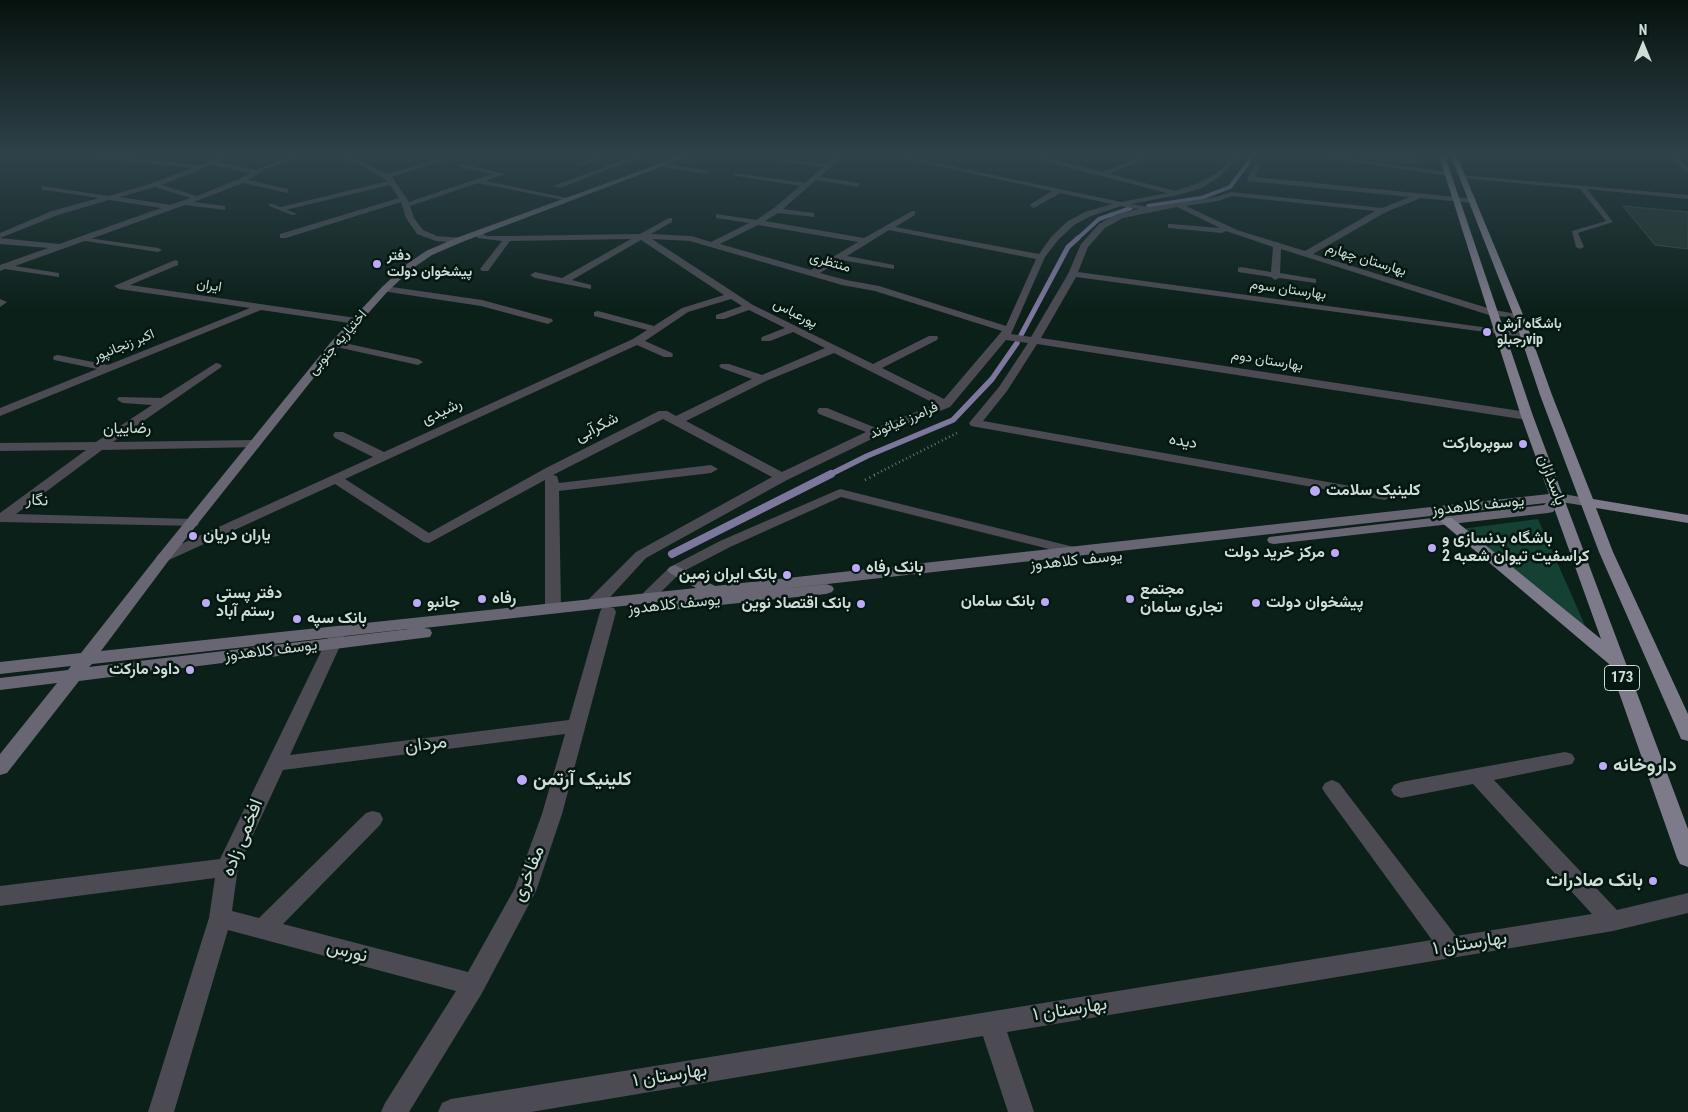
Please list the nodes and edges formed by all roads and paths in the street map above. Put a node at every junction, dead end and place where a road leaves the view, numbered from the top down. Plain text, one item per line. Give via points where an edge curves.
1 (71, 208) edge
2 (168, 208) edge
3 (280, 208) edge
4 (288, 208) edge
5 (384, 208) edge
6 (407, 208) edge
7 (545, 208) edge
8 (779, 208) edge
9 (1108, 208) edge
10 (1143, 208) edge
11 (1153, 208) edge
12 (1193, 208) edge
13 (1363, 208) edge
14 (1389, 208) edge
15 (1459, 208) edge
16 (1476, 208) edge
17 (1599, 208) edge
18 (284, 209) junction
19 (1150, 209) junction
20 (777, 210) junction
21 (1383, 210) junction
22 (294, 214) dead end
23 (912, 214) dead end
24 (811, 215) dead end
25 (720, 216) dead end
26 (669, 220) dead end
27 (758, 222) junction
28 (1171, 226) dead end
29 (890, 228) junction
30 (481, 232) junction
31 (1234, 232) junction
32 (283, 236) dead end
33 (640, 236) junction
34 (0, 237) edge
35 (969, 237) dead end
36 (81, 239) junction
37 (508, 239) junction
38 (459, 240) junction
39 (866, 241) junction
40 (961, 242) junction
41 (712, 245) junction
42 (61, 246) junction
43 (446, 246) junction
44 (1277, 246) junction
45 (1580, 247) dead end
46 (158, 250) dead end
47 (1305, 255) junction
48 (840, 257) junction
49 (1041, 257) junction
50 (175, 263) dead end
51 (891, 267) dead end
52 (1, 268) edge
53 (484, 269) dead end
54 (1241, 270) dead end
55 (813, 273) junction
56 (1073, 274) junction
57 (56, 275) dead end
58 (535, 275) dead end
59 (1275, 276) junction
60 (564, 281) junction
61 (1313, 281) dead end
62 (588, 288) dead end
63 (385, 289) junction
64 (733, 295) junction
65 (750, 307) junction
66 (259, 308) junction
67 (1493, 313) junction
68 (598, 314) dead end
69 (720, 317) dead end
70 (1519, 317) junction
71 (548, 321) dead end
72 (356, 322) junction
73 (654, 329) junction
74 (793, 329) junction
75 (1006, 333) junction
76 (1500, 333) junction
77 (1526, 336) junction
78 (933, 338) dead end
79 (766, 339) dead end
80 (637, 340) junction
81 (1034, 341) junction
82 (335, 344) junction
83 (834, 349) junction
84 (668, 355) dead end
85 (58, 358) dead end
86 (418, 362) dead end
87 (216, 366) dead end
88 (725, 366) dead end
89 (109, 368) junction
90 (873, 368) junction
91 (762, 379) junction
92 (0, 398) edge
93 (123, 400) dead end
94 (164, 402) junction
95 (19, 404) junction
96 (946, 404) junction
97 (824, 411) dead end
98 (0, 412) edge
99 (1527, 416) junction
100 (676, 421) junction
101 (975, 423) junction
102 (876, 432) junction
103 (339, 435) dead end
104 (255, 444) junction
105 (99, 446) junction
106 (0, 447) edge
107 (384, 457) junction
108 (712, 469) dead end
109 (551, 471) junction
110 (782, 477) junction
111 (336, 479) junction
112 (552, 488) junction
113 (840, 493) junction
114 (1385, 496) dead end
115 (1558, 497) junction
116 (1586, 502) junction
117 (1688, 519) edge
118 (1447, 521) junction
119 (192, 523) junction
120 (1077, 552) junction
121 (164, 558) junction
122 (675, 570) junction
123 (710, 590) junction
124 (762, 590) junction
125 (646, 598) junction
126 (602, 607) junction
127 (553, 608) junction
128 (335, 638) junction
129 (87, 658) junction
130 (1615, 660) junction
131 (0, 668) edge
132 (74, 675) junction
133 (0, 684) edge
134 (576, 726) junction
135 (1688, 734) edge
136 (1565, 759) dead end
137 (275, 764) junction
138 (0, 768) edge
139 (1477, 775) junction
140 (1332, 788) dead end
141 (1401, 790) dead end
142 (374, 818) dead end
143 (1688, 858) edge
144 (227, 867) junction
145 (0, 896) edge
146 (1688, 903) edge
147 (220, 918) junction
148 (1613, 921) junction
149 (262, 930) junction
150 (1450, 948) junction
151 (474, 985) junction
152 (992, 1023) junction
153 (161, 1112) edge
154 (394, 1112) edge
155 (451, 1112) edge
156 (1021, 1112) edge

1 - 34 street
2 - 36 street
3 - 18 lane
4 - 18 street
5 - 32 street
6 - 38 street via 420,232 436,238
7 - 30 main road, اختیاریه جنوبی
8 - 20 street
9 - 49 street, فرامرز غیاثوند via 1070,223
10 - 19 street
11 - 19 street, فرامرز غیاثوند
12 - 31 street, بهارستان چهارم
13 - 21 street, فرامرز غیاثوند
14 - 21 street
15 - 67 main road, پاسداران / 173
16 - 70 main road, پاسداران / 173
17 - 45 lane via 1610,222 1574,232
18 - 22 lane
19 - 56 street, فرامرز غیاثوند via 1120,216 1102,226 1084,246
20 - 24 street
20 - 27 street
21 - 47 street
23 - 29 street
25 - 27 street
26 - 33 street
27 - 39 street
27 - 41 street
28 - 31 street
29 - 39 street
29 - 40 street
30 - 37 street via 480,236 486,238
30 - 38 main road, اختیاریه جنوبی
31 - 44 street, بهارستان چهارم
33 - 37 street, منتظری
33 - 41 street, منتظری via 691,239
33 - 60 street
33 - 64 street, پورعباس
34 - 42 street
35 - 40 street
36 - 42 street
36 - 46 lane
37 - 43 street
37 - 53 street
38 - 43 main road, اختیاریه جنوبی
39 - 48 street
40 - 49 street via 981,242
41 - 55 street, منتظری
42 - 52 street
43 - 63 main road, اختیاریه جنوبی via 410,266
44 - 47 street, بهارستان چهارم
44 - 59 street
47 - 67 street, بهارستان چهارم
48 - 51 street
48 - 55 street
49 - 75 street, فرامرز غیاثوند
50 - 66 street, ایران via 119,286
52 - 57 street
54 - 59 street
55 - 75 street, منتظری via 876,288
56 - 76 street, بهارستان سوم
56 - 81 street, فرامرز غیاثوند
58 - 60 street
59 - 61 street
60 - 62 street
63 - 71 street via 482,303
63 - 72 main road, اختیاریه جنوبی
64 - 65 street, پورعباس
64 - 73 street, رشیدی via 685,310
65 - 69 street
65 - 74 street, پورعباس
66 - 72 street, ایران
66 - 89 street, اکبر زنجانپور
67 - 70 street, بهارستان چهارم
67 - 76 main road, پاسداران / 173
68 - 73 street
70 - 77 main road, پاسداران / 173
72 - 82 main road, اختیاریه جنوبی
73 - 80 street, رشیدی
74 - 79 street
74 - 83 street, پورعباس
75 - 81 street, بهارستان دوم
75 - 96 street, فرامرز غیاثوند
76 - 77 street, بهارستان سوم
76 - 99 main road, پاسداران / 173
77 - 116 main road, پاسداران / 173
78 - 90 street
80 - 84 street
80 - 107 street, رشیدی
81 - 99 street, بهارستان دوم
81 - 101 street, فرامرز غیاثوند via 1003,389
82 - 86 lane
82 - 104 main road, اختیاریه جنوبی
83 - 90 street, پورعباس
83 - 91 street
85 - 89 street
87 - 94 street
88 - 91 street
89 - 95 street, اکبر زنجانپور
90 - 96 street, پورعباس
91 - 100 street
92 - 95 street
93 - 94 street
94 - 105 street
95 - 98 street, اکبر زنجانپور
96 - 102 street, فرامرز غیاثوند
97 - 102 street
99 - 115 main road, پاسداران / 173
100 - 109 street, شکرآبی via 663,414
100 - 110 street, شکرآبی
101 - 113 path, فرامرز غیاثوند
101 - 114 street, دیده
102 - 110 street, فرامرز غیاثوند
103 - 107 street
104 - 105 street, رضاییان
104 - 119 main road, اختیاریه جنوبی
105 - 106 street, رضاییان
105 - 119 street, نگار via 2,518
107 - 111 street, رشیدی
108 - 112 street
109 - 111 street, شکرآبی via 429,538
109 - 112 street
110 - 126 street, فرامرز غیاثوند via 640,555
111 - 121 street, رشیدی
112 - 127 street
113 - 120 street
113 - 122 street
115 - 116 main road
115 - 118 main road, یوسف کلاهدوز via 1548,510
115 - 120 main road, یوسف کلاهدوز
115 - 130 main road, پاسداران / 173
116 - 117 main road
116 - 135 main road, پاسداران / 173
118 - 124 main road, یوسف کلاهدوز
118 - 130 main road
119 - 121 main road, اختیاریه جنوبی
120 - 124 main road, یوسف کلاهدوز
121 - 129 main road, اختیاریه جنوبی
122 - 123 main road
122 - 125 street
123 - 124 main road, یوسف کلاهدوز
123 - 125 main road, یوسف کلاهدوز
124 - 126 main road, یوسف کلاهدوز
125 - 126 main road, یوسف کلاهدوز
126 - 127 main road, یوسف کلاهدوز
126 - 128 main road, یوسف کلاهدوز
126 - 134 street, مفاخری
127 - 128 main road, یوسف کلاهدوز
128 - 129 main road, یوسف کلاهدوز
128 - 132 main road, یوسف کلاهدوز
128 - 137 street, افخمی زاده
129 - 131 main road, یوسف کلاهدوز
129 - 132 main road, اختیاریه جنوبی
130 - 143 main road, پاسداران / 173
132 - 133 main road, یوسف کلاهدوز
132 - 138 main road
134 - 137 street, مردان
134 - 151 street, مفاخری via 552,814 525,891
136 - 139 street
137 - 144 street, افخمی زاده
139 - 141 street
139 - 148 street
140 - 150 street
142 - 149 street
144 - 145 street
144 - 147 street, افخمی زاده
146 - 148 street, بهارستان ١
147 - 149 street, نورس
147 - 153 street, افخمی زاده
148 - 150 street, بهارستان ١
149 - 151 street, نورس
150 - 152 street, بهارستان ١
151 - 154 street, مفاخری
152 - 155 street, بهارستان ١
152 - 156 street

